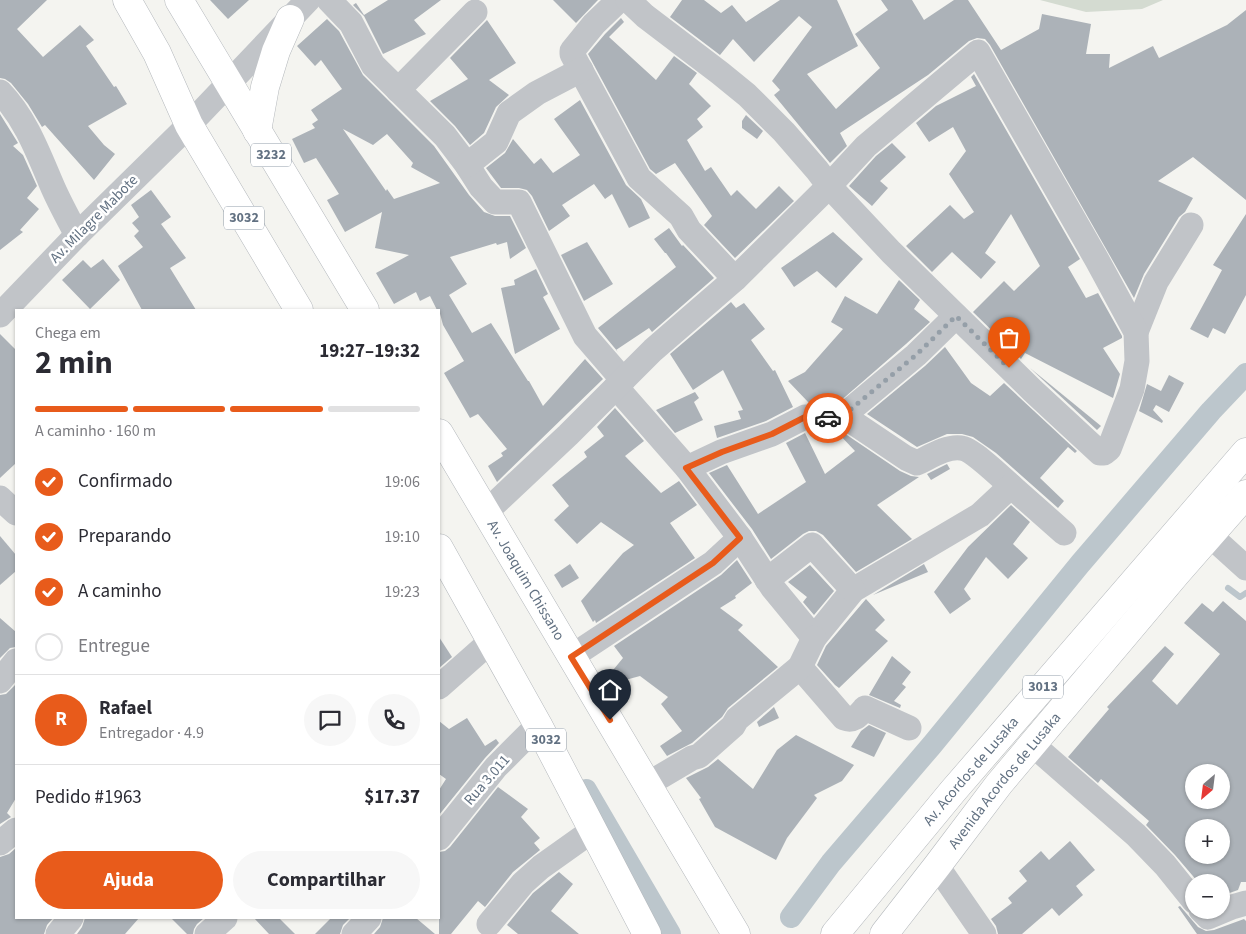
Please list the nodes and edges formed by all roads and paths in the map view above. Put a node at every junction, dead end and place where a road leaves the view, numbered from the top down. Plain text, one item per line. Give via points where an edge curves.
1 (127, 0) edge
2 (179, 0) edge
3 (330, 0) edge
4 (632, 2) edge
5 (299, 10) edge
6 (475, 12) dead end
7 (581, 70) junction
8 (229, 84) junction
9 (398, 90) junction
10 (0, 92) edge
11 (189, 126) junction
12 (256, 130) junction
13 (467, 165) junction
14 (829, 186) junction
15 (1191, 225) dead end
16 (77, 235) junction
17 (735, 279) junction
18 (296, 309) edge
19 (364, 309) edge
20 (0, 315) edge
21 (956, 316) junction
22 (1136, 332) junction
23 (620, 384) junction
24 (845, 417) junction
25 (440, 435) edge
26 (1246, 452) edge
27 (686, 468) junction
28 (1012, 486) junction
29 (1246, 494) edge
30 (486, 512) junction
31 (1200, 526) junction
32 (1064, 533) dead end
33 (740, 538) junction
34 (440, 550) edge
35 (1246, 568) edge
36 (767, 580) junction
37 (853, 590) junction
38 (814, 638) junction
39 (491, 641) junction
40 (571, 657) junction
41 (15, 662) edge
42 (800, 667) junction
43 (0, 681) edge
44 (440, 686) edge
45 (538, 725) junction
46 (909, 728) dead end
47 (1033, 745) junction
48 (648, 784) junction
49 (593, 830) junction
50 (15, 831) edge
51 (440, 837) edge
52 (0, 843) edge
53 (937, 866) junction
54 (1185, 890) edge
55 (1246, 903) edge
56 (1230, 909) edge
57 (70, 919) edge
58 (224, 919) edge
59 (368, 919) edge
60 (489, 924) dead end
61 (58, 934) edge
62 (207, 934) edge
63 (354, 934) edge
64 (647, 934) edge
65 (736, 934) edge
66 (835, 934) edge
67 (884, 934) edge
68 (984, 934) edge

1 - 11 main road via 157,53
2 - 8 main road, 3232
3 - 9 street via 351,23 373,65
4 - 7 street via 594,24 572,51
4 - 14 street via 747,95 784,132
5 - 8 street, Av. Milagre Mabote
5 - 12 main road via 276,51
6 - 9 street
7 - 13 street via 509,113 496,142
7 - 17 street via 640,178 681,216 689,230
8 - 11 street, Av. Milagre Mabote
8 - 12 main road, 3232
9 - 13 street via 445,136
10 - 16 street via 18,113 35,144
11 - 16 street, Av. Milagre Mabote
11 - 18 main road, 3032
12 - 19 main road, 3232
13 - 23 street via 495,202 519,202 585,336
14 - 17 street
14 - 21 street
14 - 22 street via 866,146 978,52
15 - 22 street via 1156,282
16 - 20 street, Av. Milagre Mabote
17 - 23 street via 652,350
21 - 22 street via 1100,453 1109,449 1132,389 1137,361
21 - 24 street
23 - 27 street
23 - 30 street
24 - 27 street via 805,417 772,434
24 - 28 street via 917,463 948,449 962,448
25 - 30 main road, Av. Joaquim Chissano
26 - 31 main road, Av. Acordos de Lusaka / 3013
27 - 33 street
28 - 32 street
28 - 37 street via 980,515
29 - 31 main road, Avenida Acordos de Lusaka
30 - 40 main road, Av. Joaquim Chissano
31 - 35 street
31 - 47 main road, Avenida Acordos de Lusaka
31 - 66 main road, Av. Acordos de Lusaka / 3013 via 953,791
33 - 36 street
33 - 40 street via 713,563
34 - 39 main road, 3032
36 - 37 street via 812,545
36 - 38 street
37 - 38 street
38 - 42 street
39 - 44 street
39 - 45 main road, 3032
40 - 48 main road, Av. Joaquim Chissano
41 - 43 street
42 - 46 street via 844,718 855,718 865,708
42 - 48 street via 737,719 699,756
45 - 49 main road, 3032
45 - 51 street, Rua 3.011 via 496,768
47 - 53 main road, Avenida Acordos de Lusaka via 998,784
47 - 54 street via 1136,835
48 - 65 main road, Av. Joaquim Chissano
49 - 60 street via 523,883
49 - 64 main road, 3032
50 - 52 street
53 - 67 main road, Avenida Acordos de Lusaka
53 - 68 street
55 - 56 street
57 - 61 street
58 - 62 street
59 - 63 street

